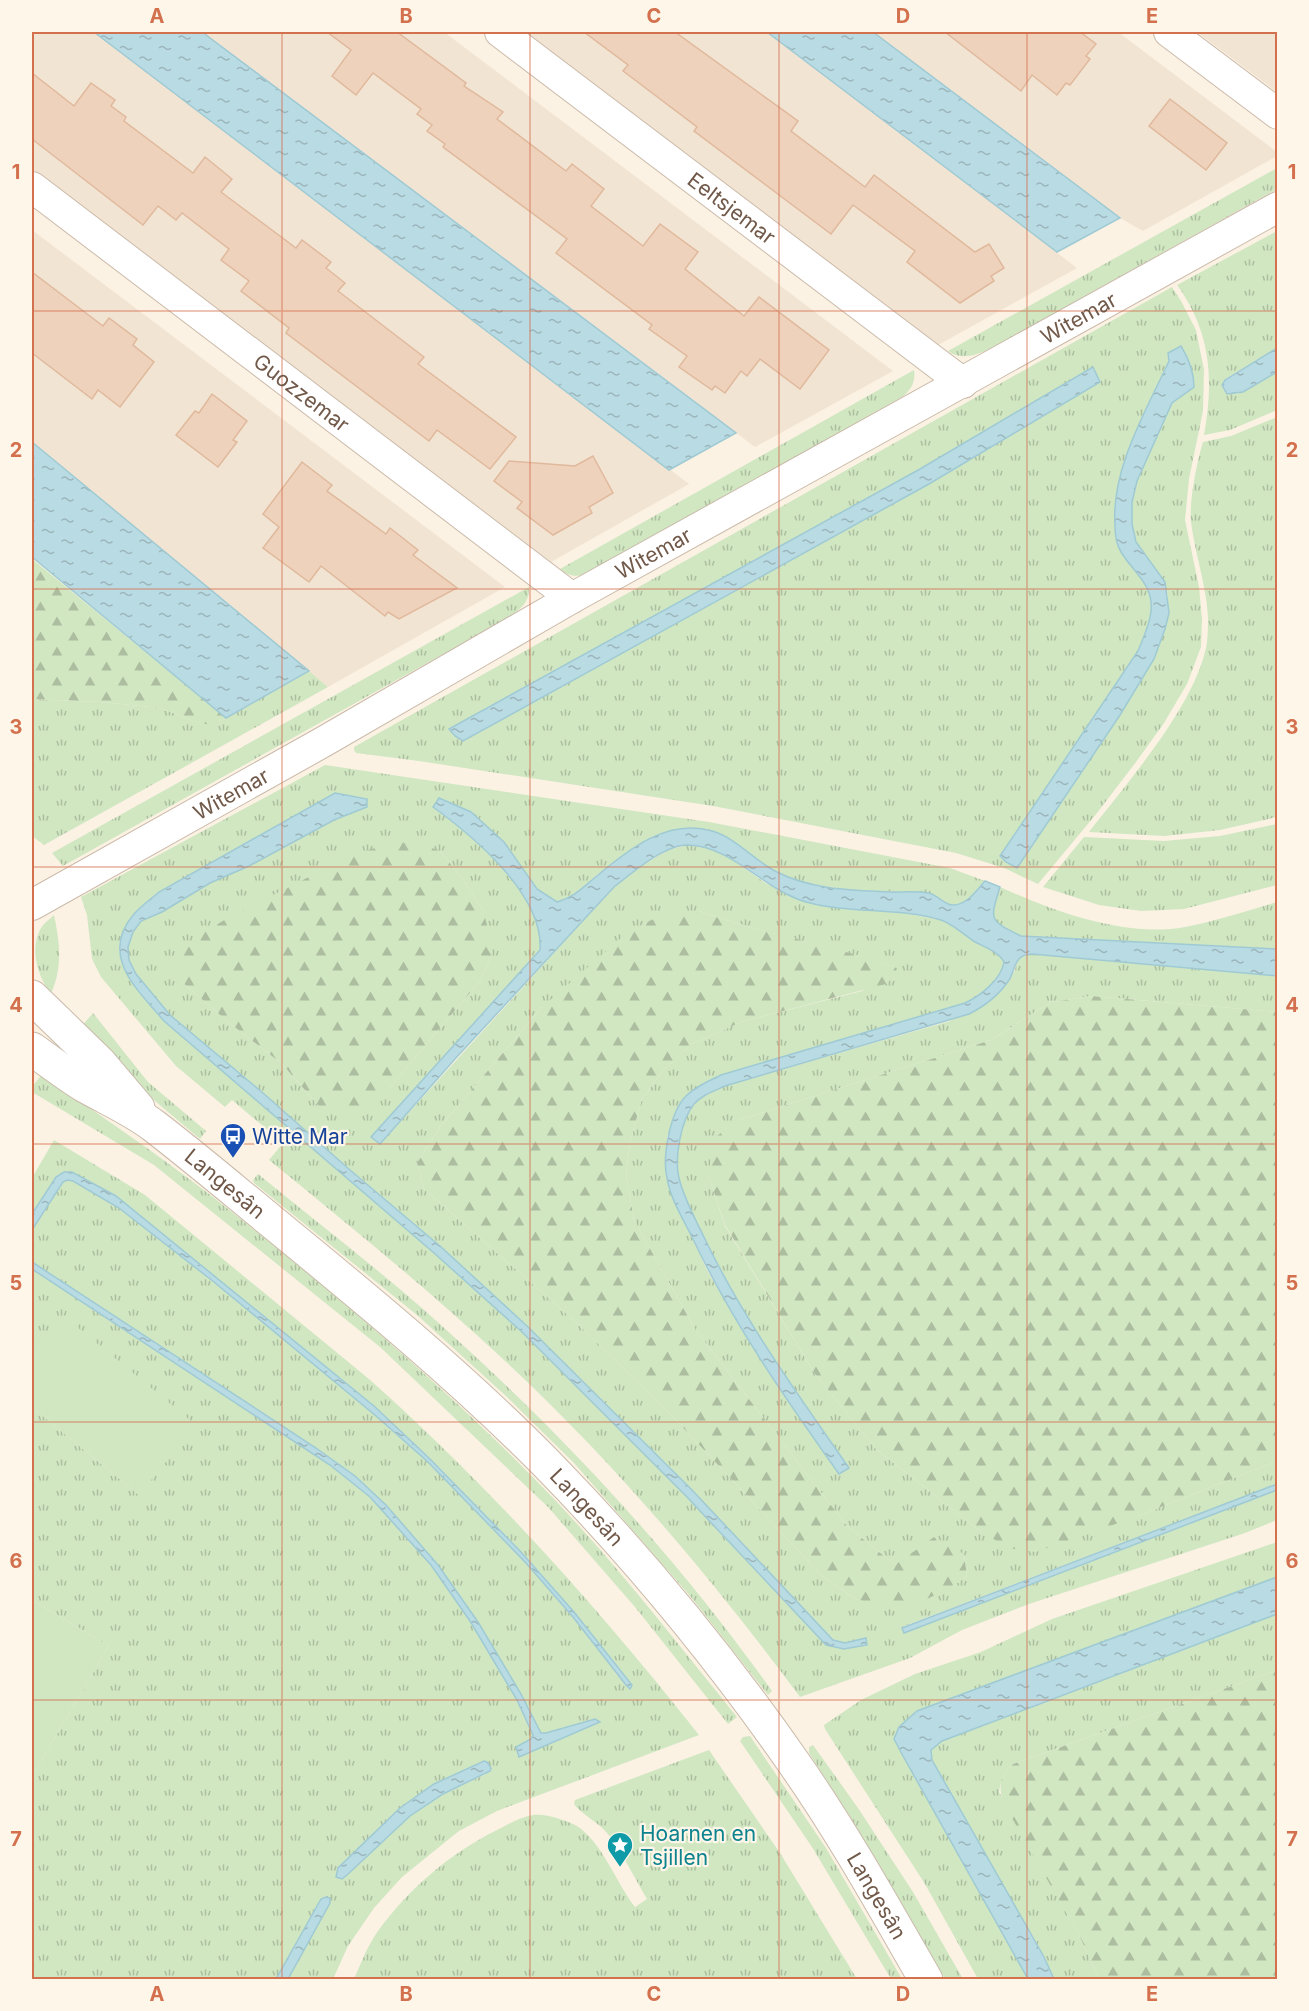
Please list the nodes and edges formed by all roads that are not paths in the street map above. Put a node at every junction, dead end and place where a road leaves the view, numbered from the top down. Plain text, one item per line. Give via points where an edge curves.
1 (500, 32) edge
2 (1169, 32) edge
3 (1278, 114) edge
4 (32, 187) edge
5 (1278, 207) edge
6 (963, 383) junction
7 (572, 598) junction
8 (32, 905) edge
9 (32, 997) edge
10 (32, 1049) edge
11 (150, 1123) junction
12 (926, 1980) edge

1 - 6 street, Eeltsjemar
2 - 3 street
4 - 7 street, Guozzemar
5 - 6 street, Witemar
6 - 7 street, Witemar
7 - 8 street, Witemar
9 - 11 street, Langesân via 99,1062
10 - 11 street, Langesân via 81,1084
11 - 12 street, Langesân via 378,1308 546,1463 605,1527 728,1673 795,1765 843,1837

